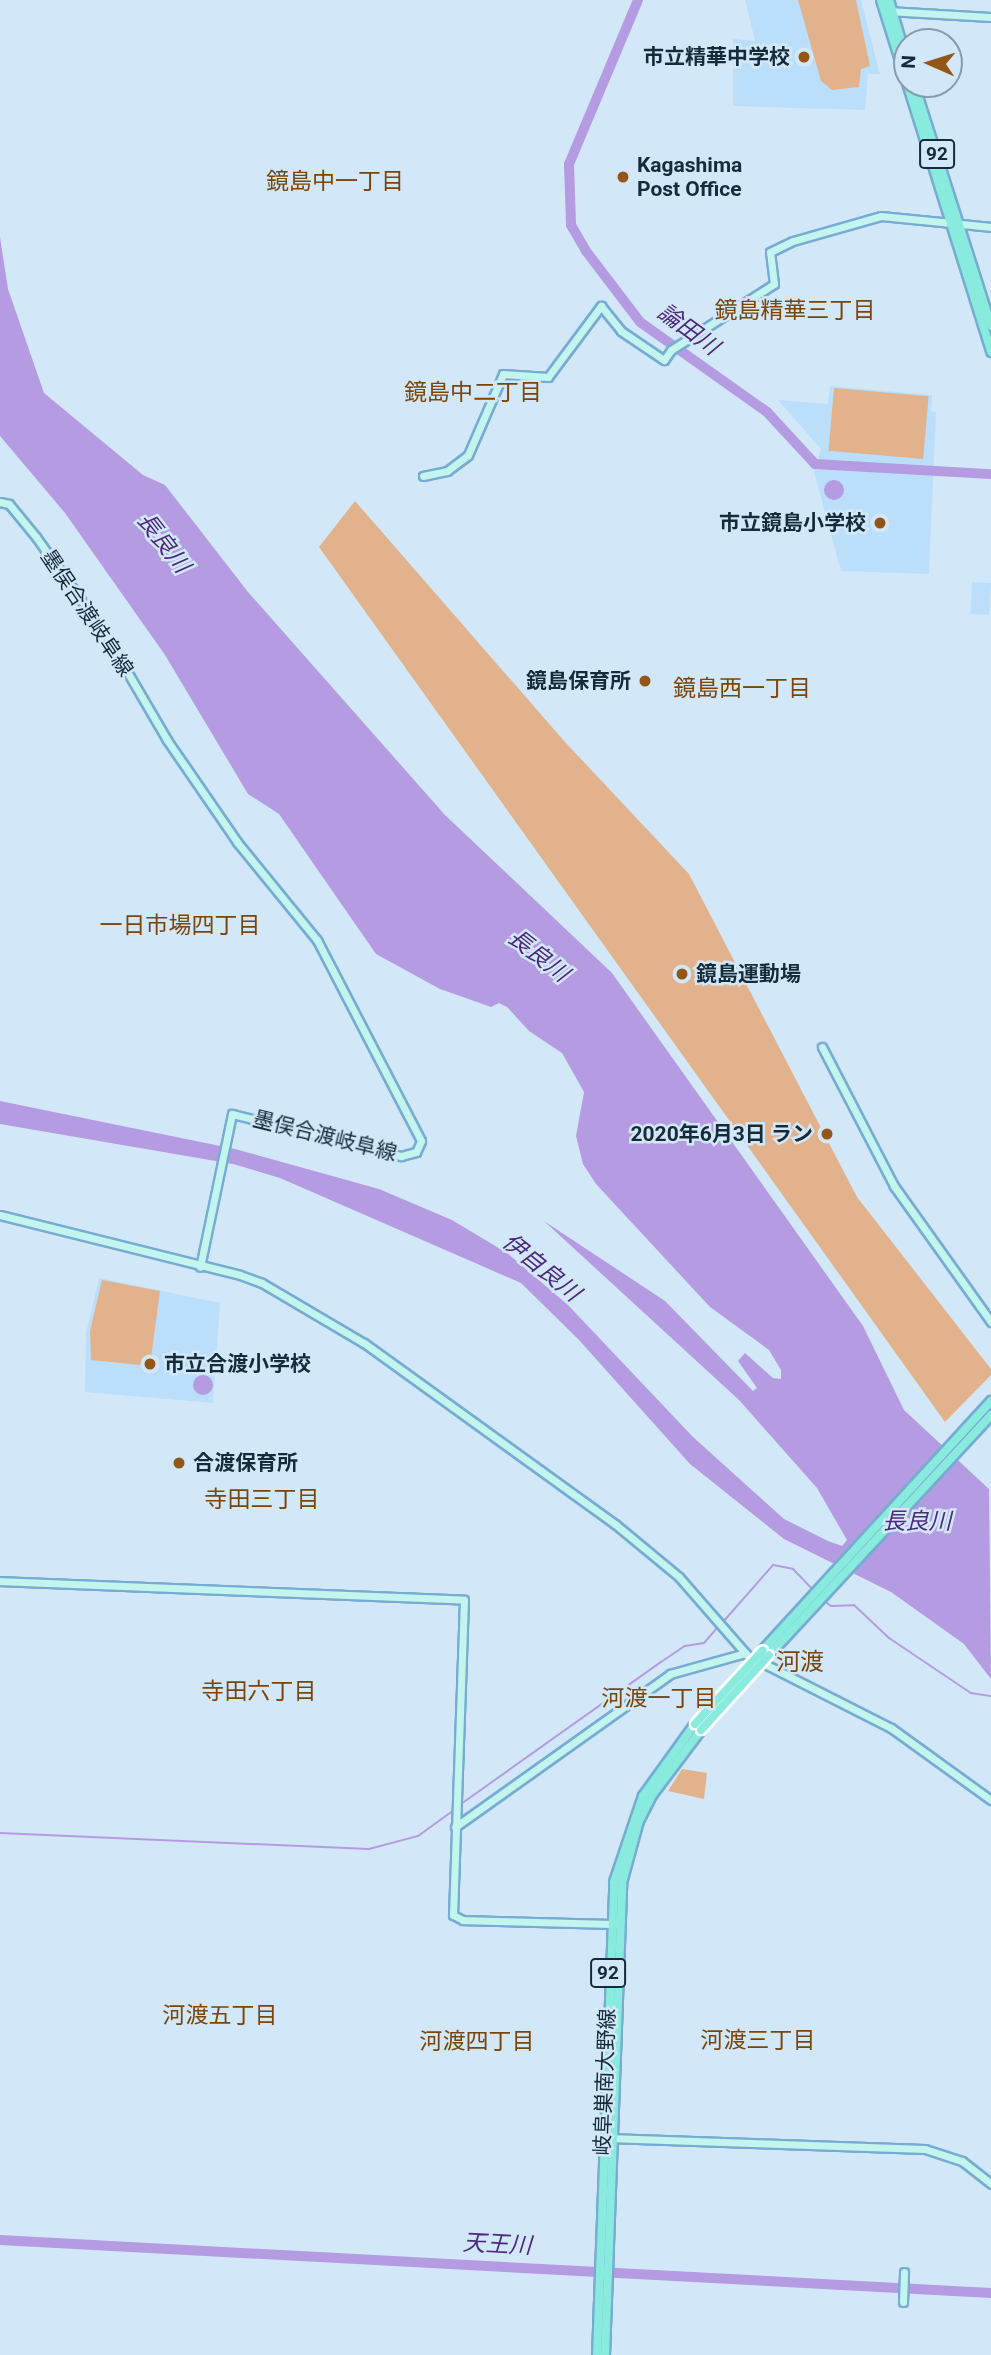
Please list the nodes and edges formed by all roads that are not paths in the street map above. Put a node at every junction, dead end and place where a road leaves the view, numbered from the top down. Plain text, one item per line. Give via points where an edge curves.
1 (881, 0) edge
2 (889, 0) edge
3 (888, 10) junction
4 (991, 17) edge
5 (895, 28) edge
6 (919, 98) edge
7 (949, 222) junction
8 (959, 223) junction
9 (991, 227) edge
10 (991, 326) edge
11 (991, 352) edge
12 (423, 476) dead end
13 (0, 502) edge
14 (822, 1047) dead end
15 (0, 1215) edge
16 (200, 1263) junction
17 (991, 1322) edge
18 (991, 1401) edge
19 (991, 1415) edge
20 (0, 1581) edge
21 (786, 1631) junction
22 (745, 1653) junction
23 (991, 1800) edge
24 (455, 1823) junction
25 (614, 1924) junction
26 (607, 2138) junction
27 (991, 2184) edge
28 (904, 2272) dead end
29 (603, 2297) junction
30 (902, 2302) dead end
31 (597, 2355) edge
32 (605, 2355) edge

1 - 3 main road, 92
2 - 3 main road, 92
3 - 4 main road
3 - 5 main road, 92
3 - 7 main road, 92
6 - 8 main road, 92
7 - 8 main road
7 - 11 main road, 92
7 - 12 main road via 881,216 793,241 770,253 774,285 674,348 664,360 631,340 601,306 548,377 502,374 468,455 447,471
8 - 9 main road
8 - 10 main road, 92
13 - 16 main road, 墨俣合渡岐阜線 via 9,505 104,632 167,740 237,842 334,966 421,1141 416,1153 401,1156 232,1114
14 - 17 main road via 891,1182
15 - 16 main road
16 - 22 main road via 262,1283 400,1366 679,1577
18 - 21 main road, 岐阜巣南大野線 / 92
19 - 21 main road, 岐阜巣南大野線 / 92
20 - 24 main road via 464,1600
21 - 25 main road, 岐阜巣南大野線 / 92, bridge via 655,1775 630,1824 614,1882
22 - 23 main road via 891,1728
22 - 24 main road via 670,1674 466,1820
24 - 25 main road via 452,1900 456,1918
25 - 26 main road, 岐阜巣南大野線 / 92
26 - 27 main road via 925,2149 962,2161
26 - 29 main road, 岐阜巣南大野線 / 92
28 - 30 main road
29 - 31 main road, 岐阜巣南大野線 / 92
29 - 32 main road, 岐阜巣南大野線 / 92

